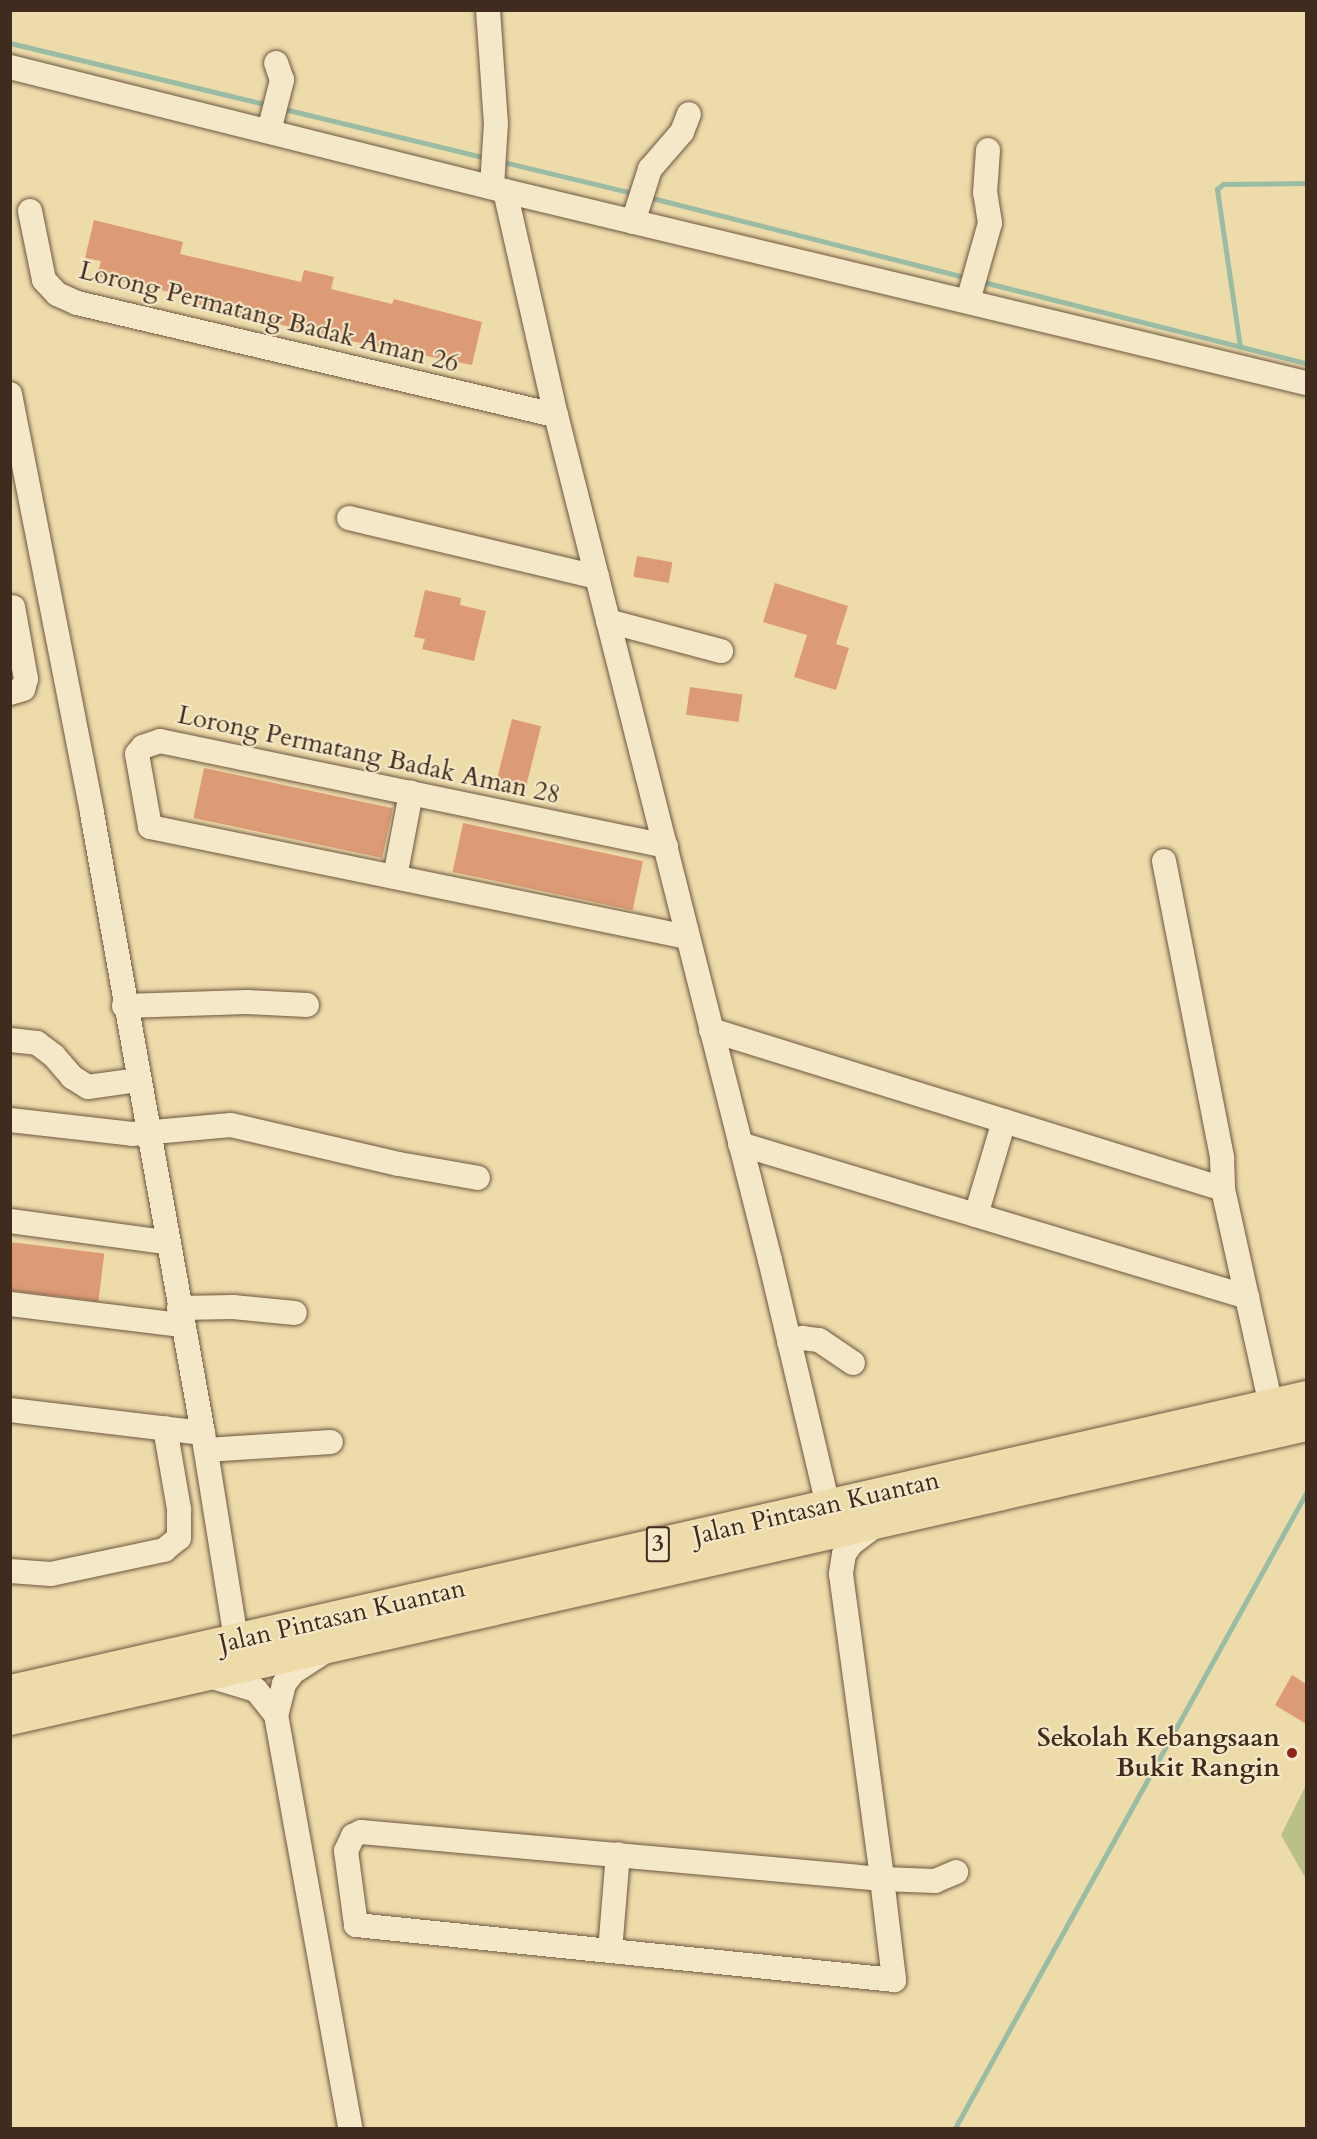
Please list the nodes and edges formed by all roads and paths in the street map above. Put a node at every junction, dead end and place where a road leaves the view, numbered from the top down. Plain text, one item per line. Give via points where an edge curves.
1 (488, 10) edge
2 (276, 63) dead end
3 (10, 67) edge
4 (275, 113) junction
5 (689, 114) dead end
6 (988, 150) dead end
7 (497, 173) junction
8 (638, 204) junction
9 (30, 211) dead end
10 (968, 301) junction
11 (1306, 383) edge
12 (11, 397) edge
13 (556, 415) junction
14 (349, 518) dead end
15 (597, 577) junction
16 (12, 607) edge
17 (52, 613) junction
18 (608, 621) junction
19 (721, 651) dead end
20 (10, 693) edge
21 (411, 793) junction
22 (666, 846) junction
23 (1164, 861) dead end
24 (394, 877) junction
25 (687, 937) junction
26 (307, 1005) dead end
27 (124, 1006) junction
28 (711, 1030) junction
29 (10, 1040) edge
30 (137, 1080) junction
31 (10, 1120) edge
32 (1004, 1121) junction
33 (146, 1134) junction
34 (740, 1144) junction
35 (478, 1178) dead end
36 (1223, 1189) junction
37 (976, 1215) junction
38 (10, 1221) edge
39 (166, 1242) junction
40 (1247, 1297) junction
41 (10, 1304) edge
42 (187, 1312) junction
43 (295, 1313) dead end
44 (789, 1342) junction
45 (853, 1363) dead end
46 (1306, 1397) edge
47 (1271, 1405) junction
48 (10, 1410) edge
49 (1306, 1424) edge
50 (165, 1428) junction
51 (204, 1442) junction
52 (331, 1442) dead end
53 (828, 1506) junction
54 (882, 1520) junction
55 (788, 1542) junction
56 (10, 1571) edge
57 (841, 1574) junction
58 (236, 1640) junction
59 (336, 1645) junction
60 (204, 1675) junction
61 (10, 1691) edge
62 (276, 1715) junction
63 (10, 1718) edge
64 (618, 1854) junction
65 (956, 1872) dead end
66 (882, 1879) junction
67 (610, 1951) junction
68 (350, 2128) edge

1 - 7 street
2 - 4 street via 282,80
3 - 4 street
4 - 7 street
5 - 8 street via 682,132 650,169
6 - 10 street via 985,194 990,223
7 - 8 street
7 - 13 street
8 - 10 street
9 - 13 street, Lorong Permatang Badak Aman 26 via 44,280 57,294 77,303
10 - 11 street
12 - 17 street
13 - 15 street
14 - 15 street
15 - 18 street
16 - 17 street
16 - 20 street via 26,679 22,689
17 - 27 street
18 - 19 street
18 - 22 street
21 - 22 street, Lorong Permatang Badak Aman 28
21 - 24 street
21 - 24 street, Lorong Permatang Badak Aman 28 via 160,741 143,747 137,754 150,827
22 - 25 street
23 - 36 street via 1222,1158
24 - 25 street
25 - 28 street
26 - 27 street via 247,1002
27 - 30 street
28 - 32 street
28 - 34 street
29 - 30 street via 37,1043 88,1087
30 - 33 street
31 - 33 street
32 - 36 street
32 - 37 street
33 - 35 street via 240,1126 399,1164
33 - 39 street
34 - 37 street
34 - 44 street
36 - 40 street
37 - 40 street
38 - 39 street
39 - 42 street
40 - 47 street
41 - 42 street
42 - 43 street
42 - 51 street
44 - 45 street via 802,1338 819,1340
44 - 53 street
46 - 47 highway, Jalan Pintasan Kuantan / 3
47 - 53 highway, Jalan Pintasan Kuantan / 3
48 - 50 street
49 - 54 highway, Jalan Pintasan Kuantan / 3
50 - 51 street
50 - 56 street via 179,1509 179,1538 164,1550 51,1574
51 - 52 street
51 - 58 street
53 - 58 highway, Jalan Pintasan Kuantan / 3
54 - 55 highway, Jalan Pintasan Kuantan / 3
54 - 57 street via 851,1544 844,1554
55 - 57 street via 823,1551
55 - 59 highway, Jalan Pintasan Kuantan / 3
57 - 66 street
58 - 61 highway, Jalan Pintasan Kuantan / 3
59 - 60 highway, Jalan Pintasan Kuantan / 3
59 - 62 street via 293,1672 284,1684
60 - 62 street via 229,1679 256,1690
60 - 63 highway, Jalan Pintasan Kuantan / 3
62 - 68 street
64 - 66 street
64 - 67 street
64 - 67 street via 361,1832 353,1836 346,1851 356,1925
65 - 66 street via 935,1881
66 - 67 street via 894,1980

